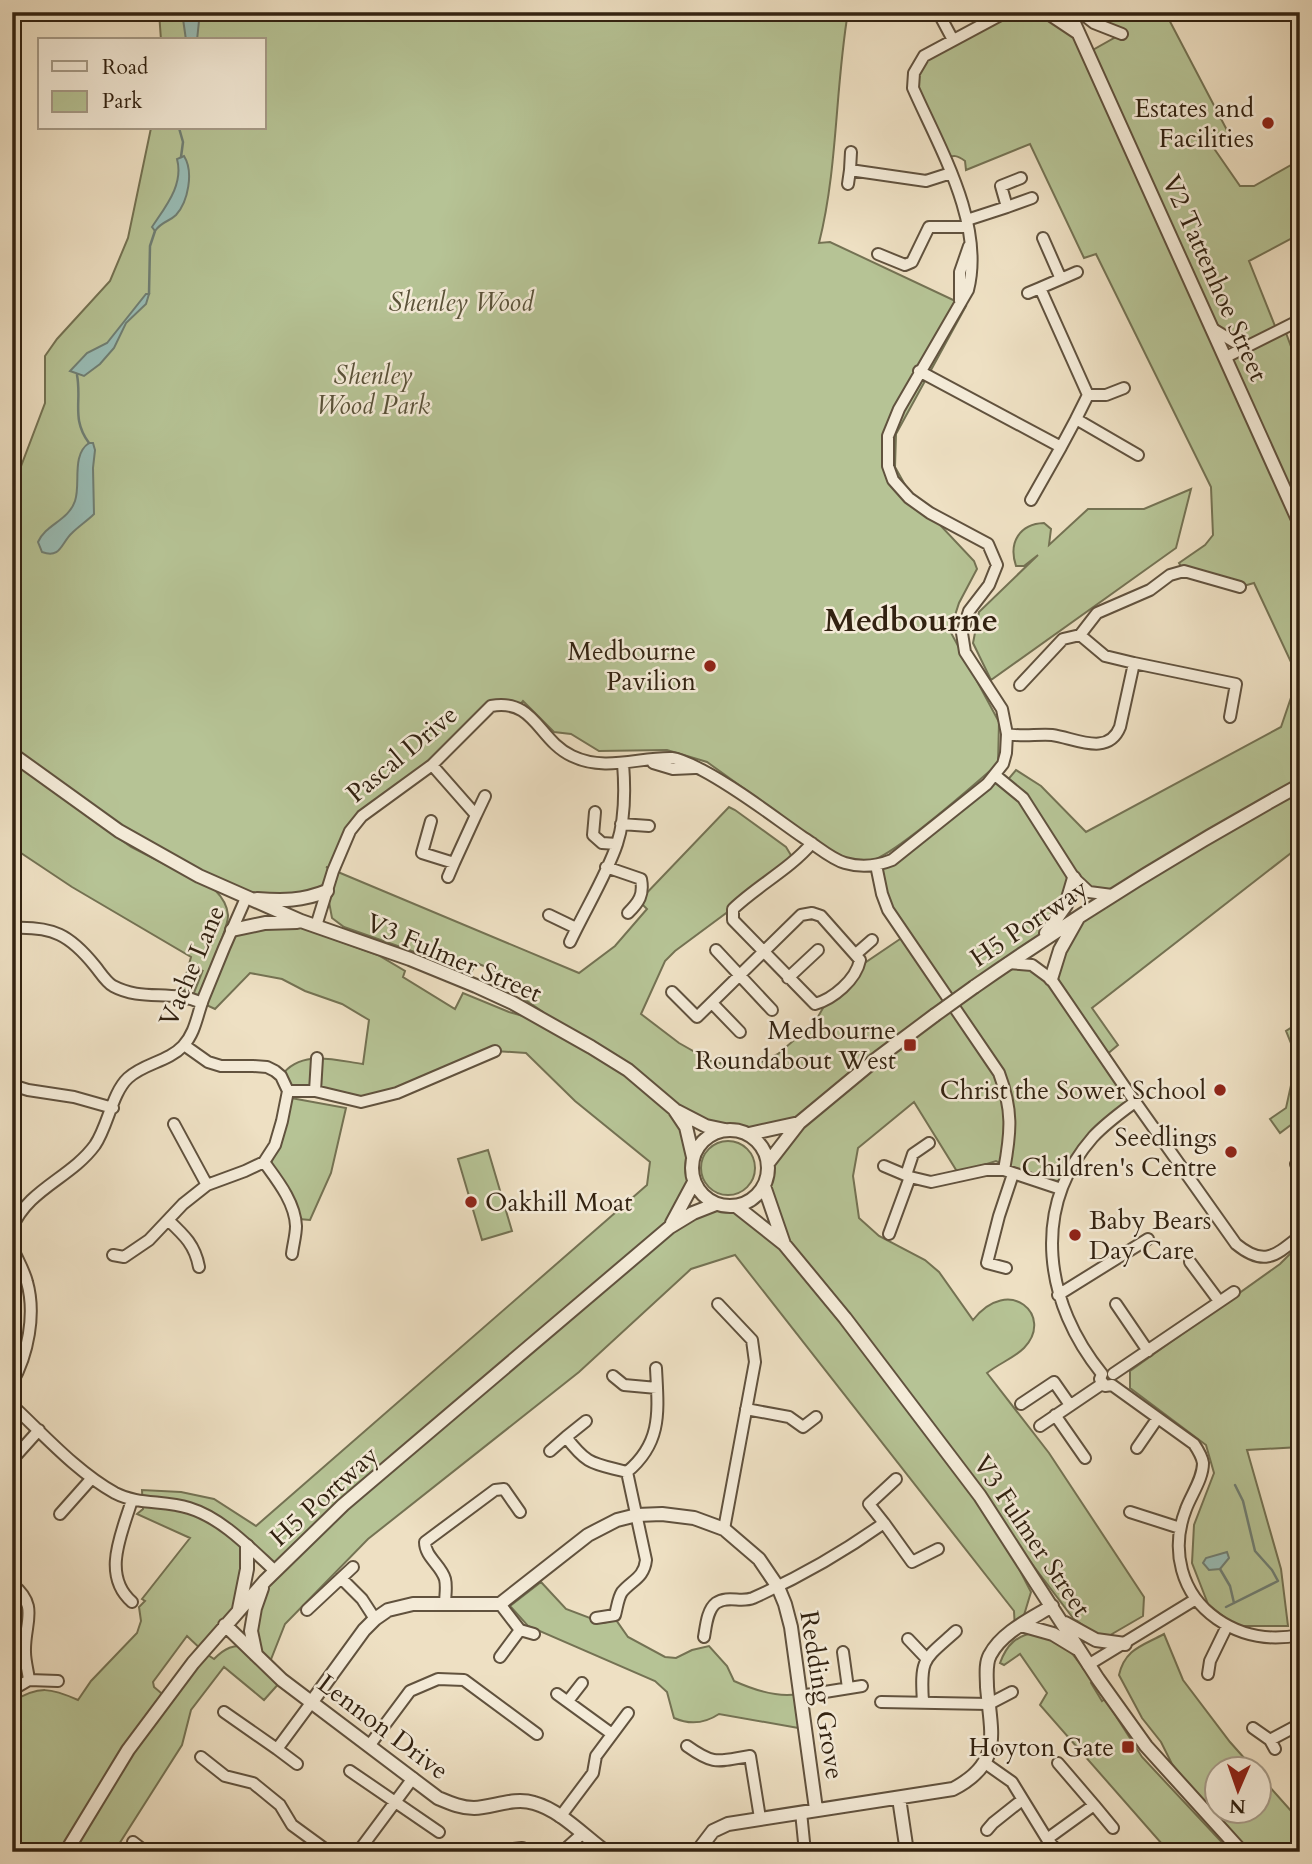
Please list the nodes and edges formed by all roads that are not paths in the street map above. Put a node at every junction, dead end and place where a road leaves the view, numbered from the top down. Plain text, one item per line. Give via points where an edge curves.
1 (938, 12) edge
2 (1006, 12) edge
3 (1046, 12) edge
4 (1069, 12) edge
5 (1080, 12) edge
6 (1122, 34) dead end
7 (1080, 35) junction
8 (953, 40) junction
9 (851, 152) dead end
10 (850, 170) junction
11 (951, 173) junction
12 (1021, 178) dead end
13 (848, 184) dead end
14 (1032, 198) dead end
15 (1007, 207) junction
16 (967, 223) junction
17 (1044, 238) dead end
18 (878, 254) dead end
19 (1077, 272) dead end
20 (1061, 279) junction
21 (1040, 288) junction
22 (1028, 293) dead end
23 (1300, 320) edge
24 (1213, 329) junction
25 (1244, 348) junction
26 (1226, 357) junction
27 (919, 371) junction
28 (1124, 388) dead end
29 (1088, 395) junction
30 (1076, 419) junction
31 (1061, 447) junction
32 (1138, 455) dead end
33 (1031, 500) dead end
34 (1300, 524) edge
35 (1240, 587) dead end
36 (1080, 635) junction
37 (1134, 663) junction
38 (1020, 685) dead end
39 (1230, 717) dead end
40 (1007, 734) junction
41 (12, 754) edge
42 (623, 763) junction
43 (432, 765) junction
44 (995, 775) junction
45 (1300, 785) edge
46 (485, 796) dead end
47 (595, 812) dead end
48 (476, 816) junction
49 (431, 821) dead end
50 (621, 824) junction
51 (649, 826) dead end
52 (812, 843) junction
53 (617, 844) junction
54 (454, 863) junction
55 (876, 865) junction
56 (606, 867) junction
57 (448, 877) dead end
58 (1074, 878) junction
59 (327, 891) junction
60 (1112, 895) junction
61 (246, 898) junction
62 (628, 913) dead end
63 (550, 915) dead end
64 (1080, 915) junction
65 (300, 922) junction
66 (316, 926) junction
67 (12, 928) edge
68 (576, 928) junction
69 (232, 930) junction
70 (1042, 939) junction
71 (872, 940) dead end
72 (570, 942) dead end
73 (716, 950) dead end
74 (818, 950) dead end
75 (764, 954) junction
76 (856, 954) junction
77 (1008, 963) junction
78 (740, 976) junction
79 (788, 978) junction
80 (1051, 979) junction
81 (672, 992) dead end
82 (202, 1003) junction
83 (712, 1003) junction
84 (772, 1010) dead end
85 (740, 1032) dead end
86 (184, 1045) junction
87 (495, 1051) dead end
88 (317, 1058) dead end
89 (12, 1085) edge
90 (288, 1091) junction
91 (315, 1091) junction
92 (1135, 1102) junction
93 (113, 1108) junction
94 (674, 1109) junction
95 (799, 1123) junction
96 (174, 1124) dead end
97 (725, 1130) junction
98 (749, 1134) junction
99 (929, 1143) dead end
100 (693, 1157) junction
101 (264, 1162) junction
102 (768, 1163) junction
103 (884, 1166) dead end
104 (1009, 1172) junction
105 (908, 1176) junction
106 (694, 1182) junction
107 (207, 1185) junction
108 (764, 1186) junction
109 (1061, 1189) junction
110 (716, 1203) junction
111 (736, 1206) junction
112 (168, 1220) junction
113 (670, 1227) junction
114 (12, 1228) edge
115 (889, 1234) dead end
116 (1300, 1236) edge
117 (1148, 1239) dead end
118 (784, 1244) junction
119 (12, 1247) edge
120 (292, 1254) dead end
121 (1190, 1262) dead end
122 (987, 1263) junction
123 (199, 1267) dead end
124 (976, 1268) dead end
125 (1006, 1268) dead end
126 (128, 1269) dead end
127 (1234, 1292) dead end
128 (1058, 1295) junction
129 (1219, 1301) junction
130 (718, 1304) dead end
131 (1116, 1304) dead end
132 (1148, 1351) junction
133 (656, 1367) dead end
134 (613, 1376) dead end
135 (1107, 1379) junction
136 (12, 1382) edge
137 (657, 1388) junction
138 (1021, 1404) dead end
139 (12, 1405) edge
140 (1070, 1405) junction
141 (746, 1409) junction
142 (1055, 1415) junction
143 (816, 1417) dead end
144 (1157, 1419) junction
145 (586, 1421) dead end
146 (1040, 1426) dead end
147 (39, 1430) junction
148 (566, 1437) junction
149 (1137, 1448) dead end
150 (550, 1451) dead end
151 (1085, 1458) dead end
152 (12, 1460) edge
153 (627, 1472) junction
154 (92, 1478) junction
155 (896, 1479) dead end
156 (132, 1500) junction
157 (520, 1512) dead end
158 (1130, 1512) dead end
159 (60, 1514) dead end
160 (637, 1515) junction
161 (884, 1523) junction
162 (724, 1528) junction
163 (1181, 1528) junction
164 (247, 1546) junction
165 (938, 1549) dead end
166 (353, 1567) dead end
167 (275, 1571) junction
168 (341, 1578) junction
169 (265, 1581) junction
170 (12, 1584) edge
171 (778, 1587) junction
172 (1196, 1599) junction
173 (132, 1602) dead end
174 (445, 1604) junction
175 (500, 1604) junction
176 (1052, 1606) junction
177 (239, 1609) junction
178 (307, 1610) dead end
179 (596, 1618) dead end
180 (375, 1619) junction
181 (1062, 1621) junction
182 (225, 1625) junction
183 (1021, 1625) junction
184 (1227, 1626) junction
185 (520, 1630) junction
186 (956, 1631) dead end
187 (534, 1634) dead end
188 (1300, 1635) edge
189 (704, 1637) dead end
190 (908, 1639) dead end
191 (1125, 1644) junction
192 (1080, 1650) junction
193 (843, 1652) dead end
194 (256, 1655) junction
195 (500, 1657) dead end
196 (926, 1658) junction
197 (1088, 1665) junction
198 (1208, 1675) dead end
199 (29, 1680) junction
200 (58, 1681) dead end
201 (582, 1682) dead end
202 (862, 1686) dead end
203 (848, 1688) junction
204 (12, 1690) edge
205 (1012, 1692) dead end
206 (557, 1694) dead end
207 (800, 1696) junction
208 (568, 1701) junction
209 (881, 1702) dead end
210 (923, 1702) junction
211 (311, 1703) junction
212 (989, 1704) junction
213 (224, 1712) dead end
214 (628, 1713) dead end
215 (1300, 1724) edge
216 (1253, 1728) dead end
217 (537, 1734) dead end
218 (612, 1734) junction
219 (369, 1745) junction
220 (687, 1746) dead end
221 (277, 1749) junction
222 (201, 1757) dead end
223 (985, 1763) junction
224 (1058, 1763) dead end
225 (297, 1765) dead end
226 (351, 1772) dead end
227 (413, 1778) junction
228 (899, 1798) junction
229 (1022, 1800) junction
230 (394, 1802) junction
231 (1094, 1805) junction
232 (816, 1809) junction
233 (801, 1812) junction
234 (560, 1817) junction
235 (760, 1818) junction
236 (1113, 1828) dead end
237 (987, 1830) dead end
238 (439, 1832) dead end
239 (582, 1834) junction
240 (1047, 1839) junction
241 (134, 1842) dead end
242 (66, 1852) edge
243 (146, 1852) edge
244 (329, 1852) edge
245 (358, 1852) edge
246 (487, 1852) edge
247 (534, 1852) edge
248 (562, 1852) edge
249 (606, 1852) edge
250 (697, 1852) edge
251 (805, 1852) edge
252 (907, 1852) edge
253 (1058, 1852) edge
254 (1242, 1852) edge

1 - 8 street
2 - 8 street
3 - 7 street
4 - 7 street, V2 Tattenhoe Street
5 - 6 street
7 - 24 street, V2 Tattenhoe Street
8 - 11 street via 924,56 913,83
9 - 10 street
10 - 11 street via 926,181
10 - 13 street
11 - 16 street
12 - 15 street via 1001,186
14 - 15 street
15 - 16 street
16 - 18 street via 929,227 912,262 905,265
16 - 27 street via 972,275 968,290
17 - 20 street
19 - 20 street
20 - 21 street
21 - 22 street
21 - 29 street
23 - 25 street
24 - 25 street
24 - 26 street, V2 Tattenhoe Street
25 - 26 street
26 - 34 street, V2 Tattenhoe Street
27 - 31 street
27 - 40 street via 888,436 888,466 893,480 909,498 988,544 997,565 989,585 969,611 962,633 965,652 1002,709
28 - 29 street
29 - 30 street
30 - 31 street
30 - 32 street
31 - 33 street
35 - 36 street via 1184,571 1170,575 1150,590 1097,613
36 - 37 street via 1105,656
36 - 38 street via 1063,639
37 - 39 street via 1236,684
37 - 40 street via 1120,727 1111,741 1098,745 1051,735
40 - 44 street via 1006,753
41 - 61 street via 120,831
42 - 43 street, Pascal Drive via 592,763 570,756 552,744 532,717 504,704 491,706
42 - 50 street
42 - 52 street, Pascal Drive via 674,758 698,768
43 - 48 street
43 - 59 street, Pascal Drive via 362,816 350,831
44 - 55 street via 892,860
44 - 58 street via 1023,798
45 - 60 street, H5 Portway
46 - 48 street
47 - 53 street via 593,835 602,843
48 - 54 street
49 - 54 street via 420,858
50 - 51 street
50 - 53 street
52 - 55 street, Pascal Drive via 843,863
52 - 75 street via 795,862 733,909 733,920
53 - 56 street
54 - 57 street
55 - 104 street via 888,910 999,1073 1011,1121
56 - 62 street via 641,880 639,901
56 - 68 street
58 - 60 street via 1089,892
58 - 70 street via 1066,905
59 - 61 street via 289,902
59 - 66 street, Pascal Drive
60 - 64 street, H5 Portway
61 - 65 street
61 - 69 street, Vache Lane
63 - 68 street
64 - 70 street, H5 Portway
64 - 80 street via 1060,950
65 - 66 street, V3 Fulmer Street
65 - 69 street
66 - 94 street, V3 Fulmer Street via 513,1003 628,1070
67 - 82 street via 35,927 67,937 110,984 135,994 187,996
68 - 72 street
69 - 82 street, Vache Lane
70 - 77 street, H5 Portway
71 - 76 street
73 - 78 street
74 - 79 street
75 - 76 street via 801,915 812,913 821,916
75 - 78 street
75 - 79 street
76 - 79 street via 858,969 828,1000 815,1004
77 - 80 street via 1032,965
77 - 95 street, H5 Portway, bridge via 875,1060
78 - 83 street
78 - 84 street
80 - 92 street
81 - 83 street via 697,1017
82 - 86 street, Vache Lane
83 - 85 street
86 - 90 street via 221,1066 267,1067 281,1076
86 - 93 street, Vache Lane via 125,1081
87 - 91 street via 397,1093 361,1102
88 - 91 street
89 - 93 street
90 - 91 street
90 - 101 street via 275,1145
92 - 109 street via 1093,1138
92 - 116 street via 1237,1244 1251,1256 1267,1258
93 - 114 street, Vache Lane via 95,1145 32,1198
94 - 97 street, V3 Fulmer Street via 706,1126
94 - 100 street, V3 Fulmer Street via 685,1127
95 - 98 street, H5 Portway
95 - 102 street, H5 Portway
96 - 107 street
97 - 98 street
97 - 100 street via 705,1139
98 - 102 street via 765,1152
99 - 105 street via 913,1154
100 - 106 street
101 - 107 street
101 - 120 street via 292,1209 296,1225
102 - 108 street
103 - 105 street
104 - 105 street via 986,1170 931,1182
104 - 109 street
104 - 122 street
105 - 115 street
106 - 110 street
106 - 113 street, H5 Portway
107 - 112 street
108 - 111 street
108 - 118 street, V3 Fulmer Street
109 - 128 street via 1052,1254
110 - 111 street
110 - 113 street, H5 Portway
111 - 118 street, V3 Fulmer Street
112 - 123 street via 190,1241
112 - 126 street via 149,1240 119,1256
113 - 167 street, H5 Portway via 343,1505
117 - 128 street
118 - 176 street, V3 Fulmer Street via 980,1496
119 - 136 street via 31,1304 22,1362
121 - 129 street
122 - 124 street
122 - 125 street
127 - 129 street
128 - 135 street via 1078,1341
129 - 132 street
130 - 141 street via 752,1340 755,1362
131 - 132 street
132 - 135 street
133 - 137 street
134 - 137 street via 624,1385
135 - 140 street
135 - 144 street
137 - 153 street via 654,1438
138 - 140 street via 1051,1378
139 - 147 street
140 - 142 street
141 - 143 street via 789,1417 803,1427
141 - 162 street
142 - 146 street
142 - 151 street
144 - 149 street
144 - 163 street via 1194,1444 1203,1465
145 - 148 street
147 - 152 street
147 - 154 street
148 - 150 street
148 - 153 street via 581,1457
153 - 160 street
154 - 156 street
154 - 159 street
155 - 161 street via 869,1503
156 - 164 street via 188,1507 214,1518
156 - 173 street via 115,1565 121,1590
157 - 174 street via 504,1489 495,1490 425,1542 446,1582
158 - 163 street
160 - 162 street, Redding Grove via 694,1518
160 - 175 street, Redding Grove via 588,1535
160 - 179 street via 645,1567 622,1593 615,1615
161 - 165 street via 912,1562
161 - 171 street via 841,1554
162 - 171 street, Redding Grove via 759,1559
163 - 172 street via 1178,1559
164 - 167 street
164 - 177 street
166 - 168 street
167 - 169 street, H5 Portway
168 - 178 street
168 - 180 street
169 - 177 street, H5 Portway
169 - 194 street via 251,1631
170 - 199 street via 29,1604 25,1652
171 - 189 street via 747,1600 724,1599 713,1605
171 - 207 street, Redding Grove via 791,1627
172 - 184 street
172 - 191 street
174 - 175 street
174 - 180 street via 413,1604
175 - 185 street
176 - 181 street, V3 Fulmer Street
176 - 183 street
177 - 182 street, H5 Portway
180 - 211 street
181 - 191 street via 1096,1640
181 - 192 street, V3 Fulmer Street
182 - 194 street, Lennon Drive
182 - 242 street, H5 Portway via 128,1750
183 - 192 street via 1053,1634
183 - 212 street via 999,1641 988,1658
184 - 188 street via 1250,1636 1278,1639
184 - 198 street
185 - 187 street
185 - 195 street
186 - 196 street
190 - 196 street
191 - 197 street
192 - 197 street, V3 Fulmer Street
193 - 203 street
194 - 211 street, Lennon Drive
196 - 210 street via 921,1673
197 - 254 street, V3 Fulmer Street via 1155,1756
199 - 200 street
199 - 204 street
201 - 208 street
202 - 203 street
203 - 207 street
205 - 212 street
206 - 208 street
207 - 232 street, Redding Grove
208 - 218 street
209 - 210 street
210 - 212 street
211 - 219 street, Lennon Drive
211 - 221 street
212 - 223 street via 992,1745
213 - 221 street
214 - 218 street
215 - 216 street via 1273,1745
217 - 219 street via 464,1680 438,1679 410,1691
218 - 234 street via 597,1756 593,1773
219 - 227 street, Lennon Drive
220 - 235 street via 715,1762 756,1755
221 - 225 street
222 - 244 street via 225,1776 254,1783 280,1805 292,1825
223 - 228 street via 976,1775 953,1789
223 - 229 street via 1012,1782
224 - 231 street
226 - 230 street
227 - 230 street
227 - 234 street, Lennon Drive via 438,1798 459,1807 533,1802
228 - 232 street
228 - 252 street
229 - 237 street
229 - 240 street
230 - 238 street
230 - 245 street
231 - 236 street
231 - 240 street
232 - 233 street
233 - 235 street
233 - 251 street
234 - 239 street, Lennon Drive
235 - 250 street via 713,1831
239 - 248 street
239 - 249 street, Lennon Drive
240 - 253 street
241 - 243 street
246 - 247 street via 522,1848

